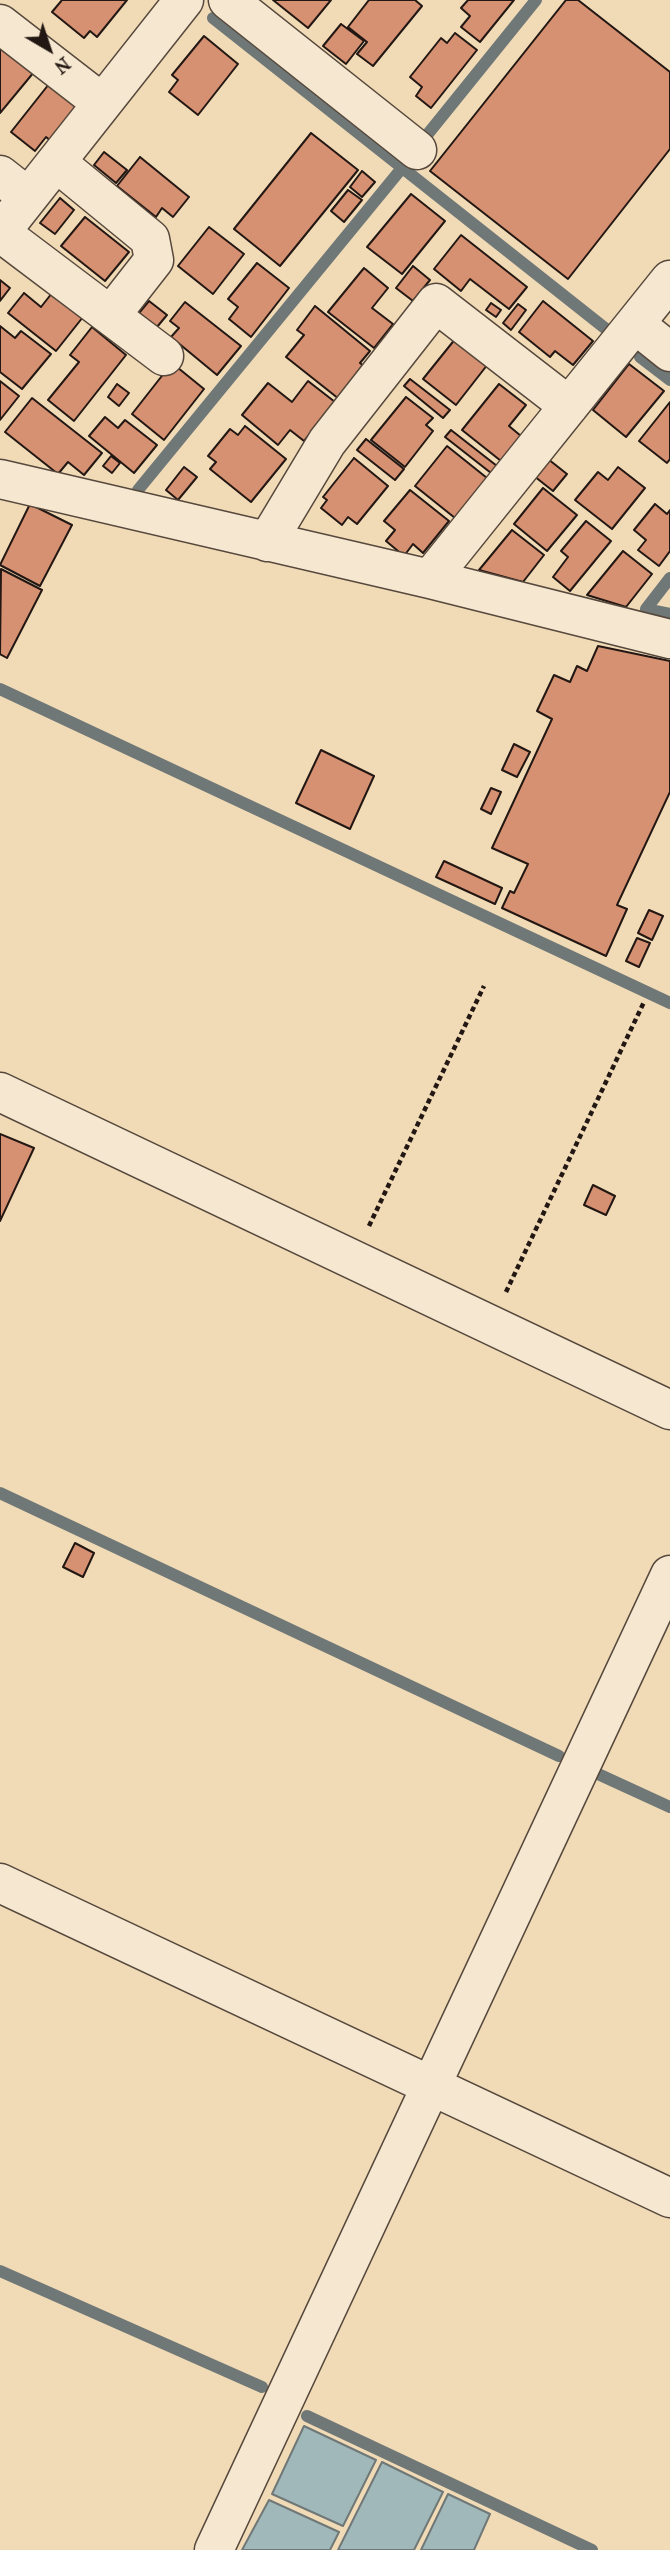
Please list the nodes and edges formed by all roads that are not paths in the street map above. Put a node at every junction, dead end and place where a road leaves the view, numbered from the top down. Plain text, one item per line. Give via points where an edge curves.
1 (184, 0) edge
2 (228, 0) edge
3 (0, 24) edge
4 (102, 103) junction
5 (417, 150) dead end
6 (56, 162) junction
7 (14, 186) edge
8 (0, 233) edge
9 (670, 280) edge
10 (111, 315) junction
11 (635, 324) junction
12 (670, 352) edge
13 (164, 356) dead end
14 (569, 406) junction
15 (0, 479) edge
16 (267, 542) junction
17 (430, 579) junction
18 (670, 639) edge
19 (0, 1092) edge
20 (670, 1410) edge
21 (670, 1575) edge
22 (0, 1883) edge
23 (431, 2085) junction
24 (670, 2198) edge
25 (214, 2550) edge

1 - 4 street
2 - 5 street
3 - 4 street
4 - 6 street
6 - 7 street
6 - 10 street via 150,239 154,260
7 - 8 street
8 - 10 street
9 - 11 street
10 - 13 street
11 - 12 street
11 - 14 street
14 - 16 street via 436,303 327,442
14 - 17 street
15 - 16 street
16 - 17 street
17 - 18 street
19 - 20 street
21 - 23 street
22 - 23 street
23 - 24 street
23 - 25 street

